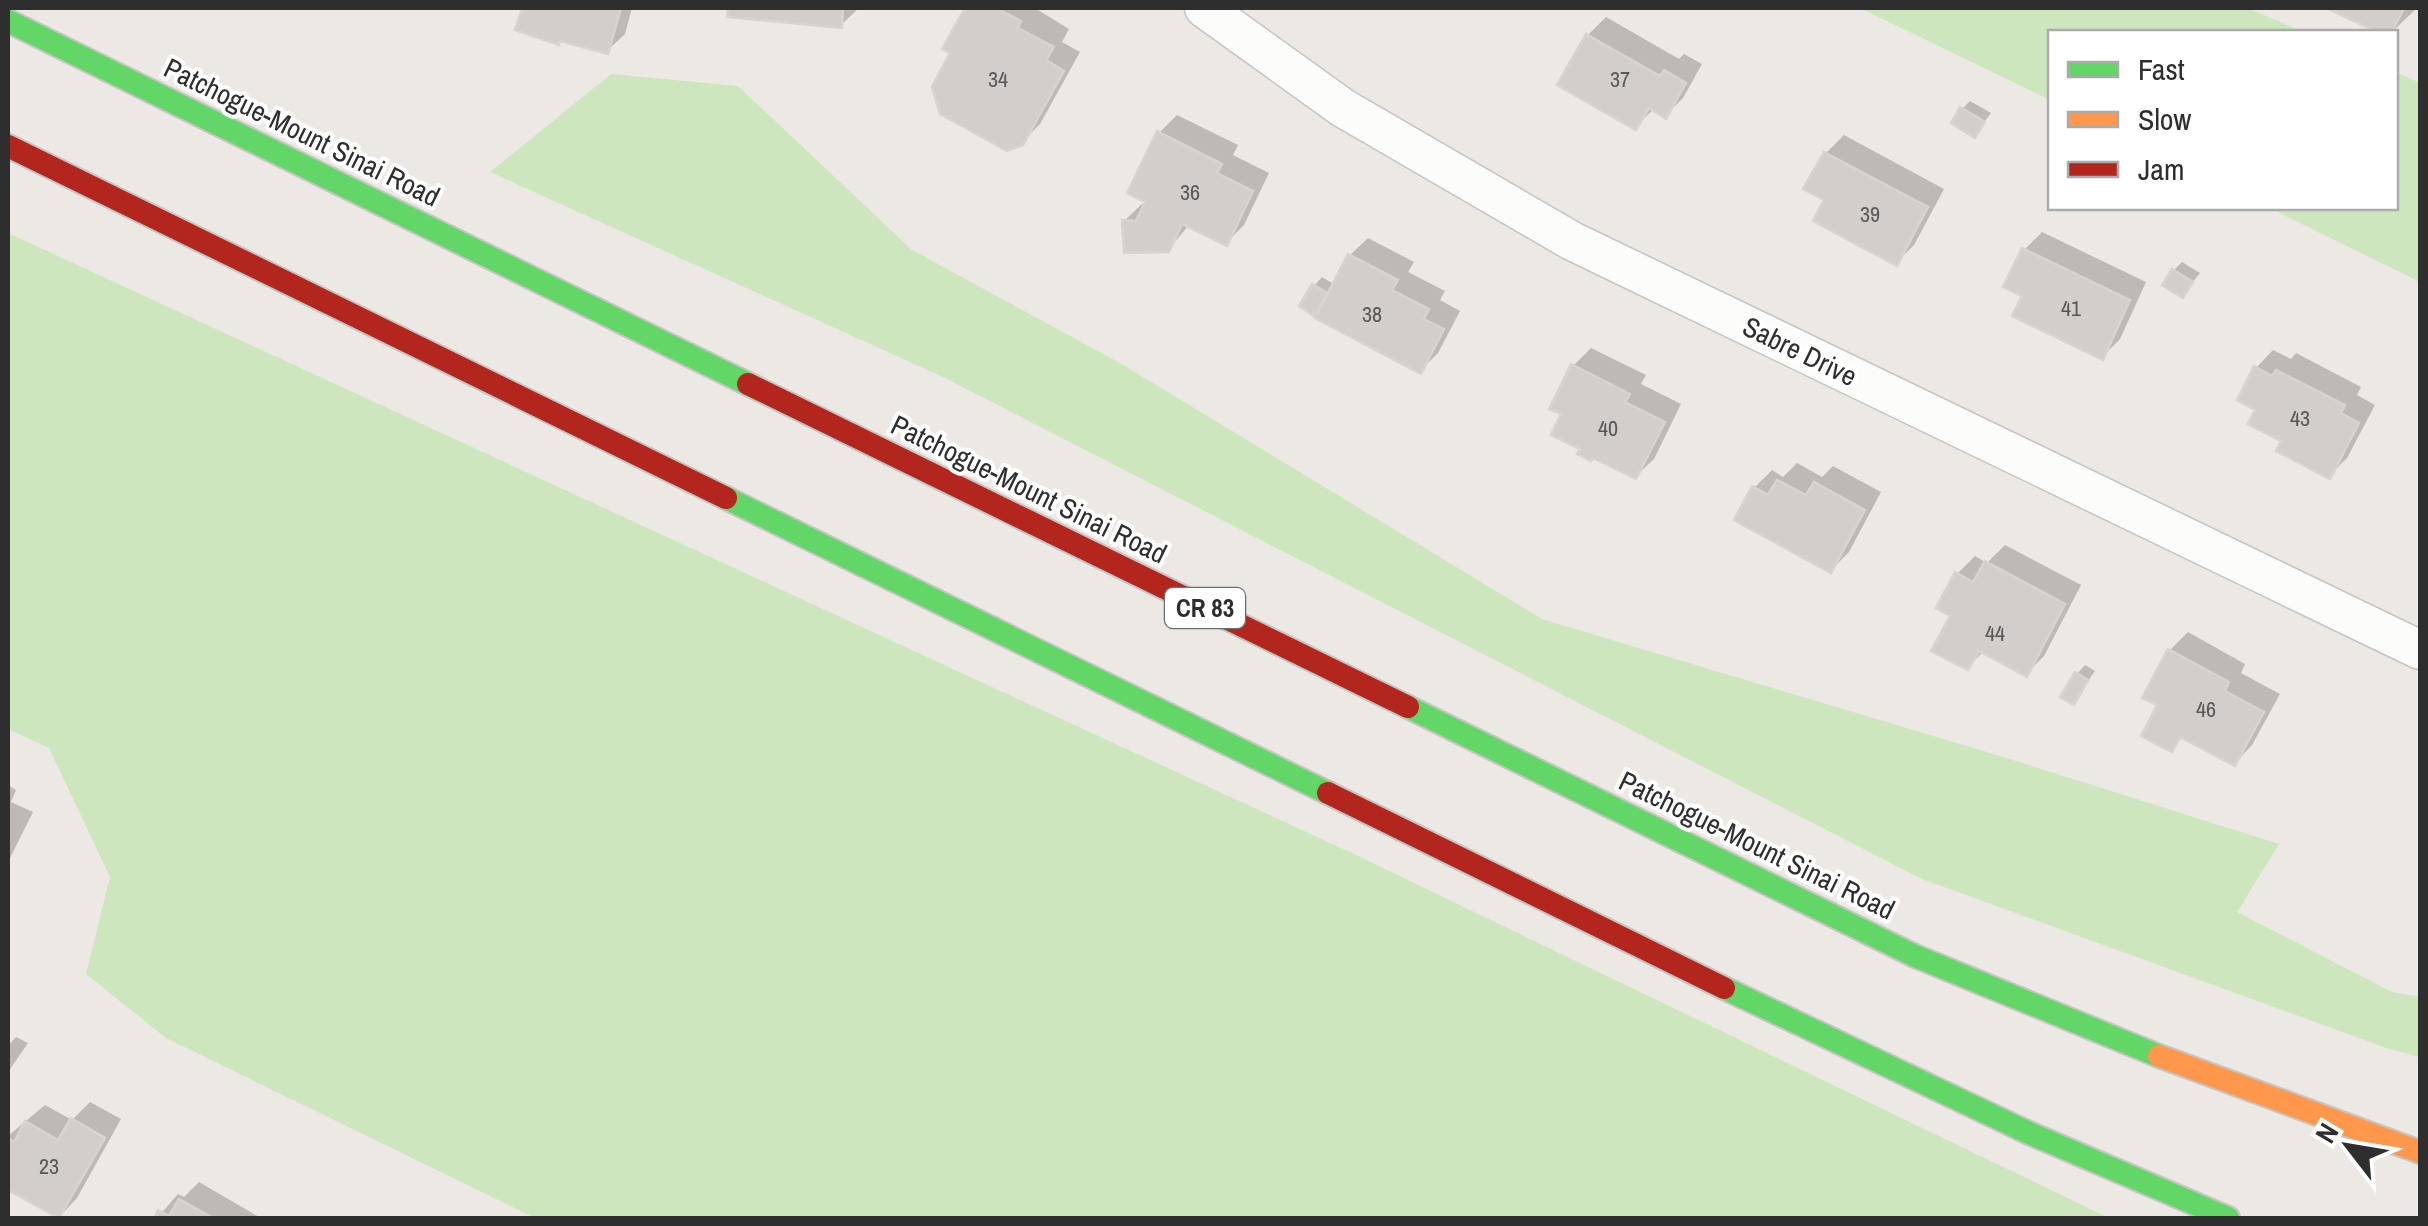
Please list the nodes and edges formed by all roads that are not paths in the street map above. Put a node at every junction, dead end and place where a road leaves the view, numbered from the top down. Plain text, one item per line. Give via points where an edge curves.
1 (1204, 8) edge
2 (8, 21) edge
3 (8, 146) edge
4 (2420, 650) edge
5 (2420, 1152) edge
6 (2228, 1218) edge

1 - 4 street, Sabre Drive via 1343,108 1572,241
2 - 5 highway, Patchogue-Mount Sinai Road / CR 83 via 1914,956 2190,1069
3 - 6 highway via 1890,1068

